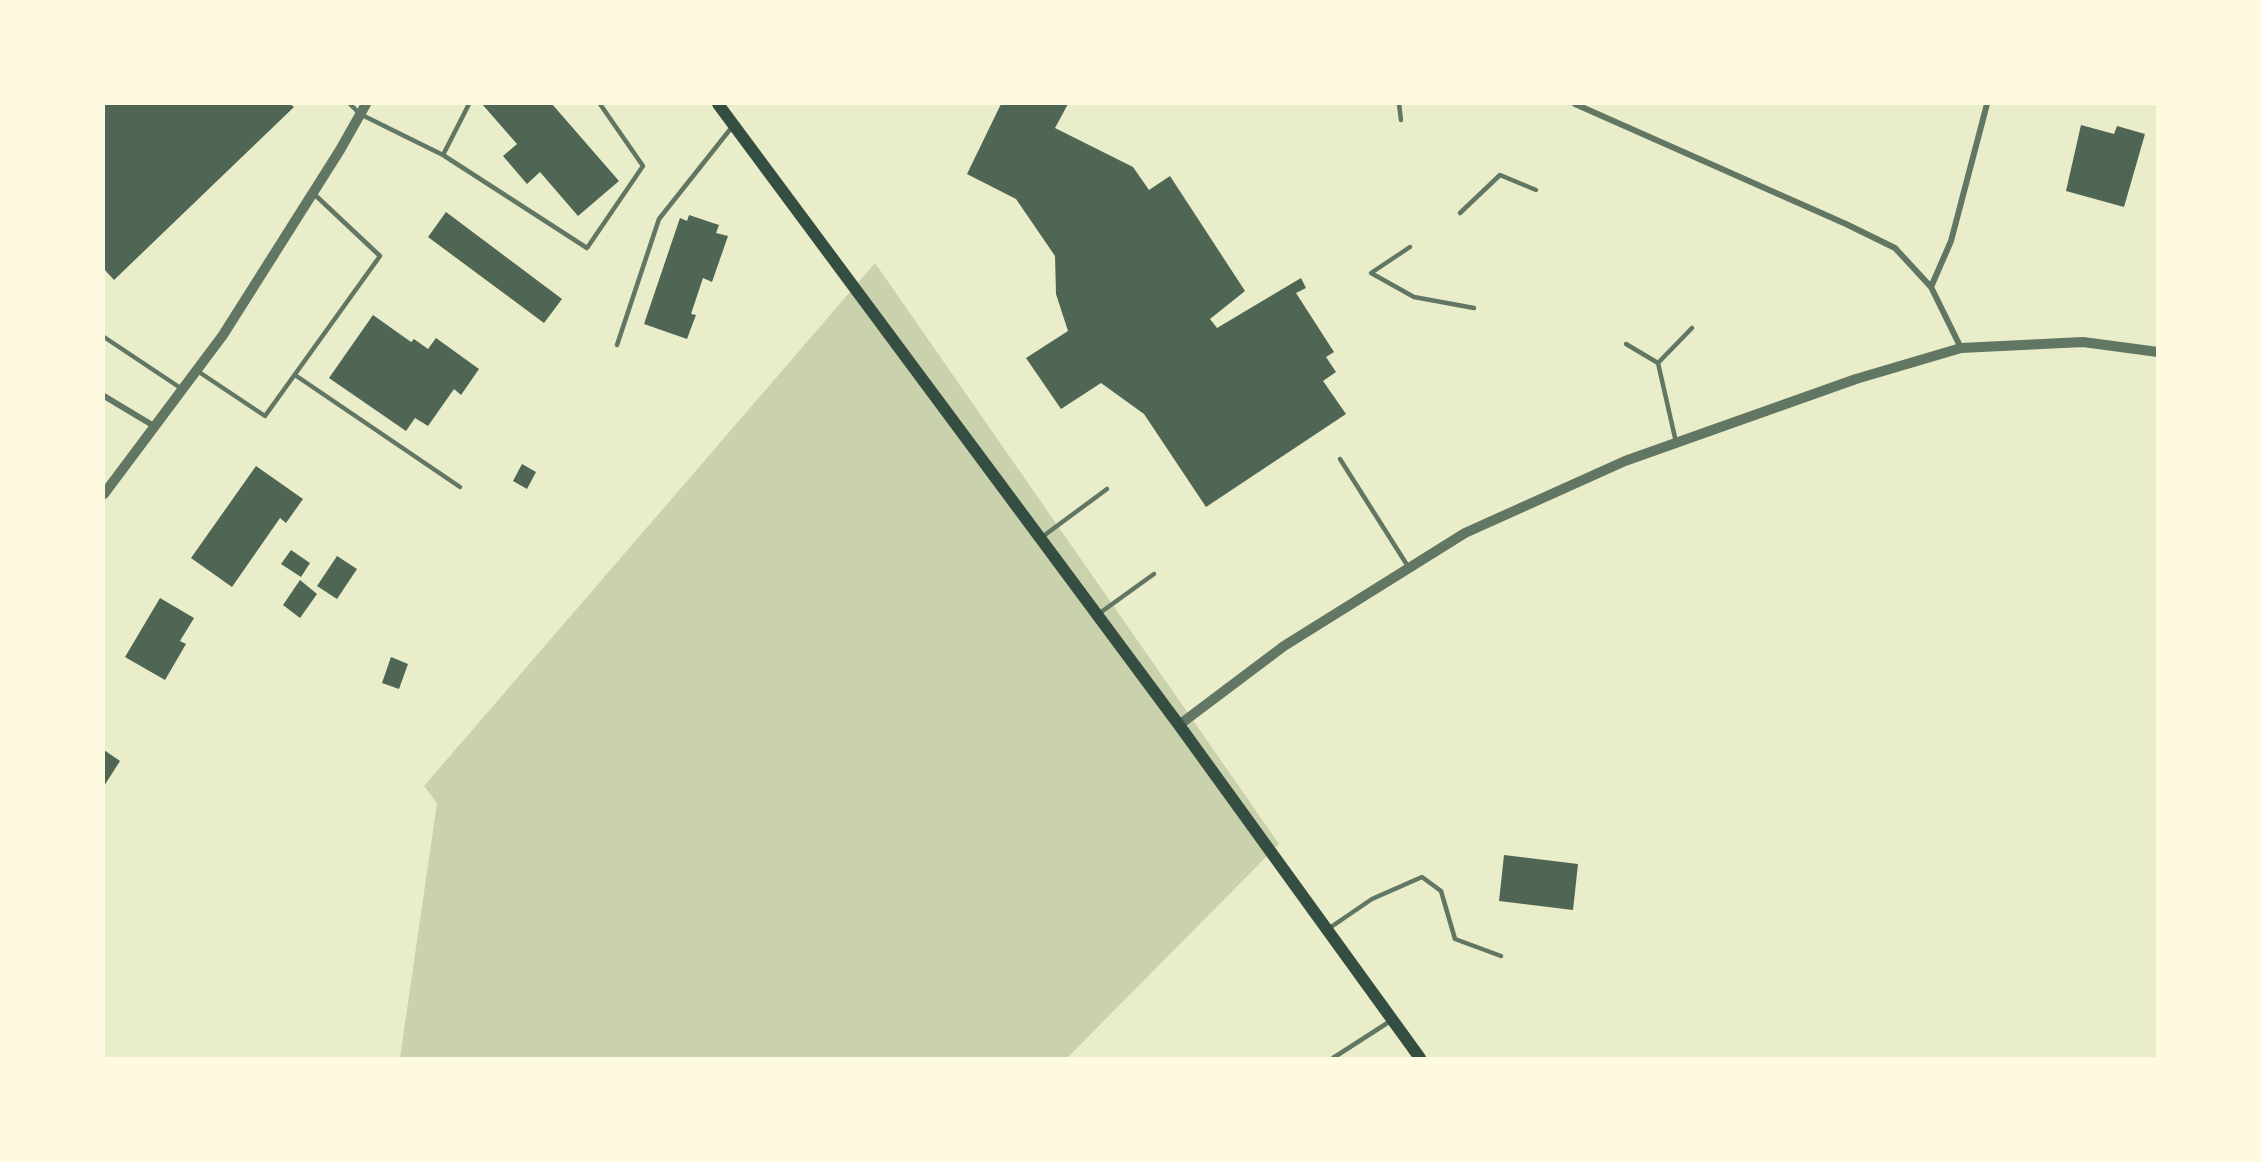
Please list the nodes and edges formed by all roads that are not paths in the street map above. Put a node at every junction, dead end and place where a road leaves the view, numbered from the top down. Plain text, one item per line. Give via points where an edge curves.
1 (350, 104) edge
2 (366, 104) edge
3 (469, 104) edge
4 (600, 104) edge
5 (718, 104) edge
6 (1399, 104) edge
7 (1575, 104) edge
8 (1987, 104) edge
9 (360, 114) junction
10 (1401, 120) dead end
11 (734, 125) junction
12 (443, 155) junction
13 (1536, 190) dead end
14 (313, 193) junction
15 (1460, 213) dead end
16 (1410, 247) dead end
17 (1931, 287) junction
18 (1474, 308) dead end
19 (1692, 328) dead end
20 (104, 337) edge
21 (1626, 344) dead end
22 (617, 345) dead end
23 (1961, 348) junction
24 (2157, 352) edge
25 (1658, 363) junction
26 (196, 370) junction
27 (295, 375) junction
28 (182, 389) junction
29 (104, 396) edge
30 (154, 426) junction
31 (1676, 443) junction
32 (1340, 459) dead end
33 (460, 488) dead end
34 (1107, 489) dead end
35 (104, 494) edge
36 (1040, 539) junction
37 (1409, 568) junction
38 (1154, 574) dead end
39 (1097, 615) junction
40 (1179, 725) junction
41 (1327, 930) junction
42 (1501, 956) dead end
43 (1392, 1020) junction
44 (1333, 1059) edge
45 (1420, 1059) edge

1 - 9 lane
2 - 9 street
3 - 12 lane
4 - 12 lane via 643,166 587,248
5 - 11 main road
6 - 10 lane
7 - 17 street via 1895,249
8 - 17 street via 1952,241
9 - 12 lane
9 - 14 street
11 - 22 lane via 659,219
11 - 36 main road
13 - 15 lane via 1500,175
14 - 26 street via 223,335
14 - 27 lane via 380,256
16 - 18 lane via 1371,273 1414,297
17 - 23 street
19 - 25 lane
20 - 28 lane
21 - 25 lane
23 - 24 street via 2083,342
23 - 31 street via 1856,379
25 - 31 lane
26 - 27 lane via 265,416
26 - 28 street
27 - 33 lane
28 - 30 street
29 - 30 street
30 - 35 street
31 - 37 street via 1625,461 1465,533
32 - 37 lane
34 - 36 lane
36 - 39 main road
37 - 40 street via 1284,646
38 - 39 lane
39 - 40 main road
40 - 41 main road
41 - 42 lane via 1372,898 1422,877 1441,891 1455,939
41 - 43 main road
43 - 44 lane
43 - 45 main road

